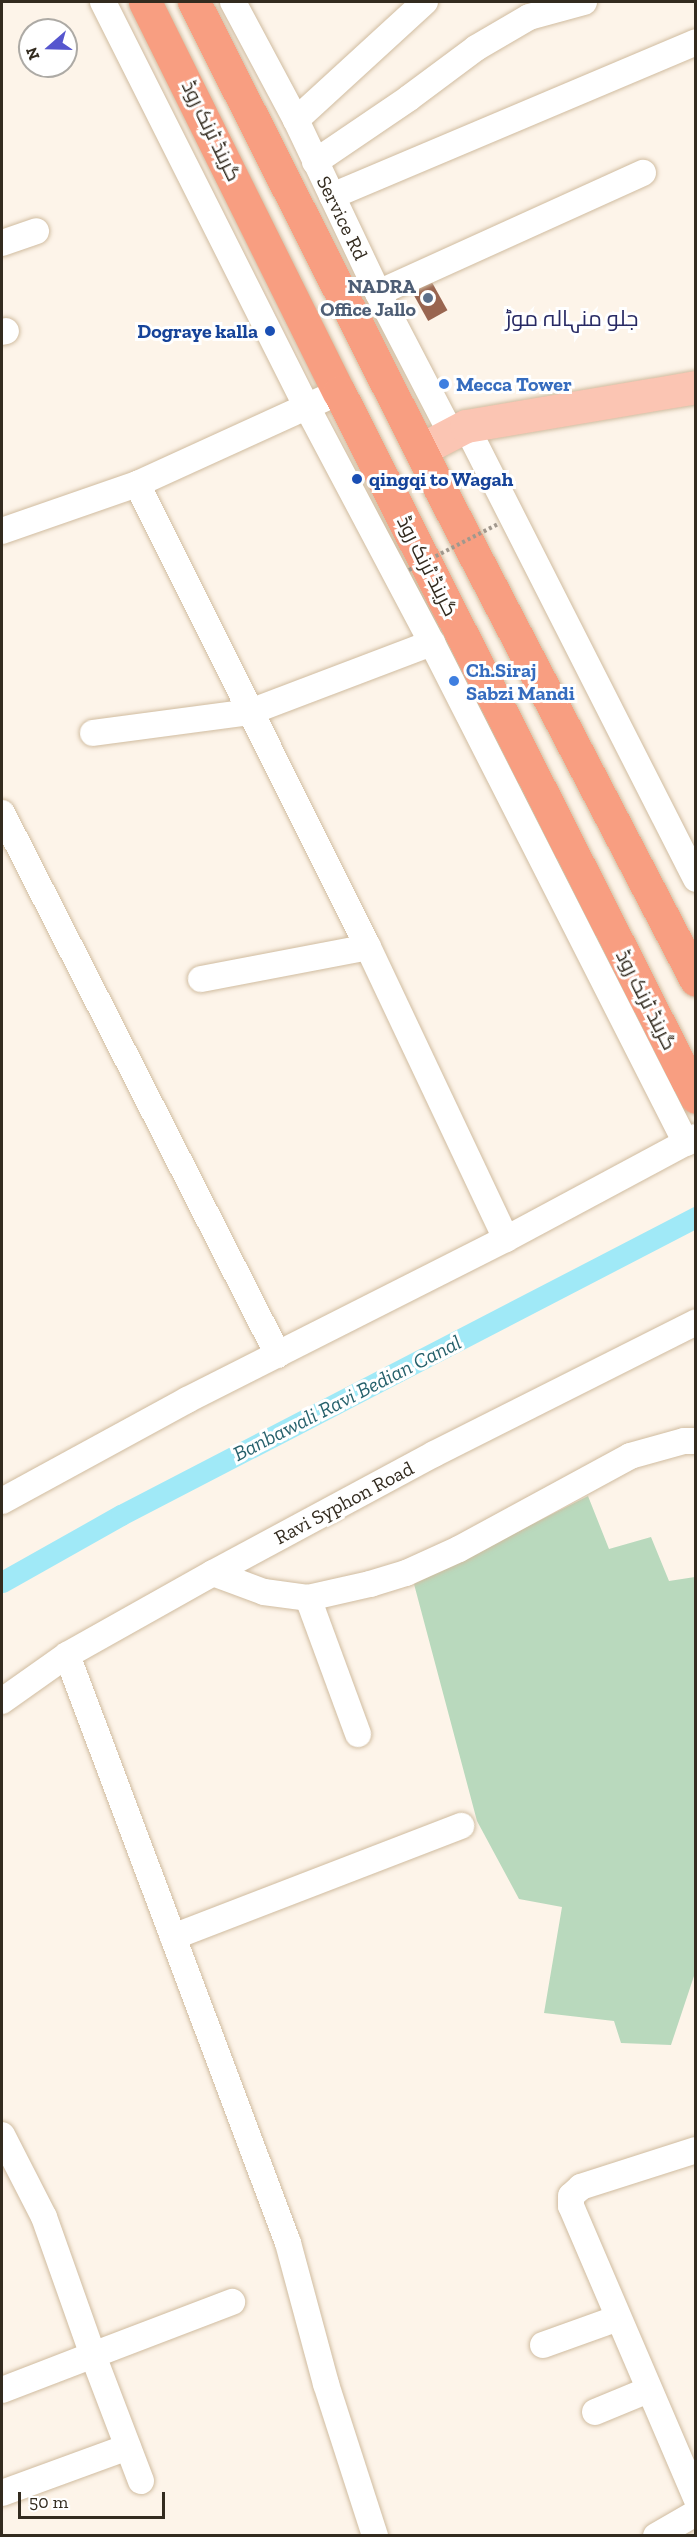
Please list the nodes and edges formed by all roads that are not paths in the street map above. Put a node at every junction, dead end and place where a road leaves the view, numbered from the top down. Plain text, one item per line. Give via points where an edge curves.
1 (103, 2) edge
2 (145, 2) edge
3 (425, 2) edge
4 (584, 2) edge
5 (234, 5) edge
6 (200, 14) edge
7 (696, 42) edge
8 (243, 101) junction
9 (296, 120) junction
10 (207, 122) junction
11 (315, 162) junction
12 (643, 173) dead end
13 (332, 196) junction
14 (36, 231) dead end
15 (2, 243) edge
16 (378, 293) junction
17 (696, 387) edge
18 (339, 392) junction
19 (307, 407) junction
20 (458, 430) junction
21 (420, 450) junction
22 (137, 484) junction
23 (2, 531) edge
24 (432, 643) junction
25 (250, 712) junction
26 (93, 733) dead end
27 (2, 813) edge
28 (696, 879) edge
29 (368, 947) junction
30 (201, 979) dead end
31 (696, 980) edge
32 (696, 1097) edge
33 (691, 1140) edge
34 (506, 1239) junction
35 (696, 1322) edge
36 (278, 1355) junction
37 (696, 1441) edge
38 (2, 1501) edge
39 (213, 1573) junction
40 (308, 1598) junction
41 (67, 1655) junction
42 (2, 1701) edge
43 (358, 1734) dead end
44 (461, 1826) dead end
45 (173, 1937) junction
46 (2, 2135) edge
47 (696, 2150) edge
48 (232, 2302) dead end
49 (618, 2318) junction
50 (543, 2345) dead end
51 (93, 2355) junction
52 (2, 2390) edge
53 (648, 2390) junction
54 (595, 2412) dead end
55 (128, 2446) junction
56 (141, 2481) dead end
57 (2, 2493) edge
58 (696, 2498) edge
59 (696, 2513) edge
60 (375, 2535) edge
61 (656, 2535) edge

1 - 19 street
2 - 10 highway, گرینڈ ٹرنک روڈ
3 - 9 street
4 - 11 street via 529,17 476,48
5 - 6 street
5 - 9 street, Service Rd
6 - 8 highway
7 - 13 street
8 - 10 highway
8 - 21 highway
9 - 11 street, Service Rd
10 - 18 highway, گرینڈ ٹرنک روڈ
11 - 13 street, Service Rd
12 - 16 street
13 - 16 street, Service Rd
14 - 15 street
16 - 20 street, Service Rd
17 - 20 main road
18 - 19 street
18 - 32 highway, گرینڈ ٹرنک روڈ
19 - 22 street
19 - 24 street
20 - 21 main road
20 - 28 street, Service Rd
21 - 31 highway
22 - 23 street
22 - 25 street
24 - 25 street
24 - 33 street
25 - 26 street
25 - 29 street
27 - 36 street
29 - 30 street
29 - 34 street
33 - 34 street
34 - 36 street
35 - 39 street, Ravi Syphon Road via 435,1454
36 - 38 street
37 - 40 street via 630,1456 459,1549 406,1573
39 - 40 street via 264,1592
39 - 41 street, Ravi Syphon Road
40 - 43 street
41 - 42 street, Ravi Syphon Road
41 - 45 street
44 - 45 street
45 - 60 street via 288,2243
46 - 51 street via 44,2217
47 - 49 street via 581,2187 571,2196 571,2206
48 - 51 street
49 - 50 street
49 - 53 street
51 - 52 street
51 - 55 street
53 - 54 street
53 - 58 street
55 - 56 street
55 - 57 street
59 - 61 street

